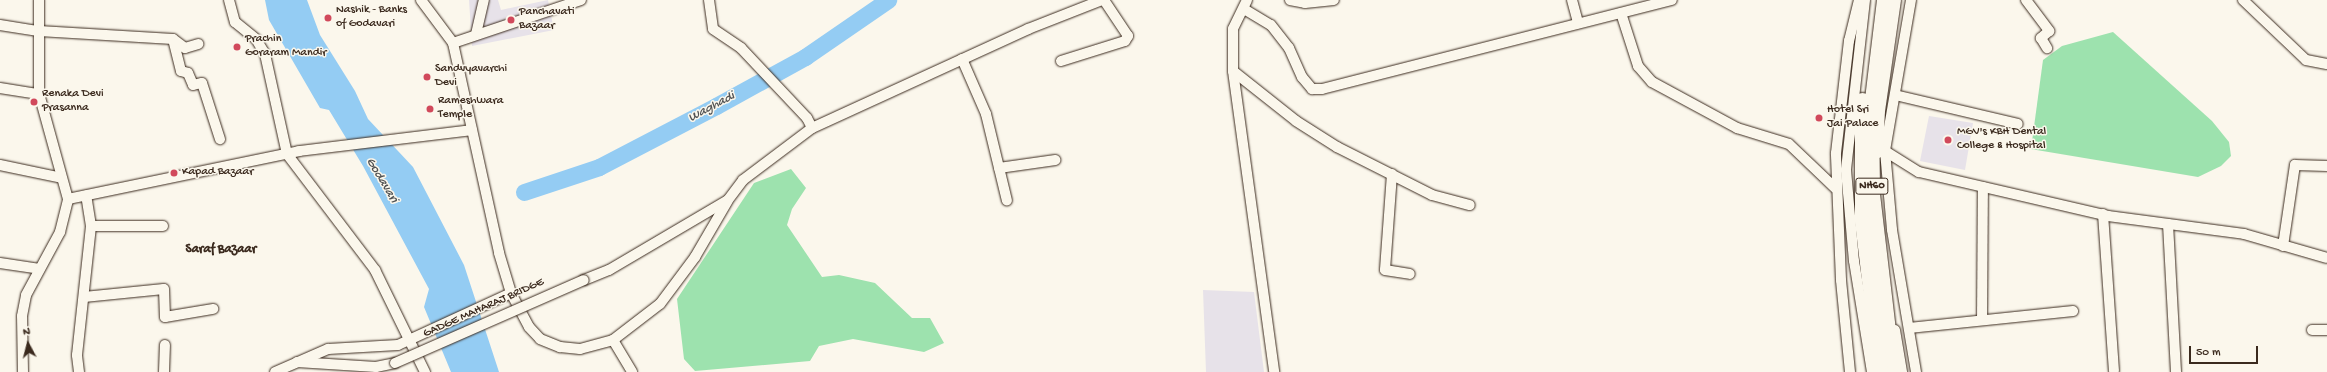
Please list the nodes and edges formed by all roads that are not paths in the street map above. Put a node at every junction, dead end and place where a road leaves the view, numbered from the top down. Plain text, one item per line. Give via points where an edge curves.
1 (39, 0) edge
2 (229, 0) edge
3 (421, 0) edge
4 (484, 0) edge
5 (582, 0) edge
6 (709, 0) edge
7 (1103, 0) edge
8 (1290, 0) edge
9 (1334, 0) edge
10 (1572, 0) edge
11 (1672, 0) edge
12 (1859, 0) edge
13 (1865, 0) edge
14 (1873, 0) edge
15 (1884, 0) edge
16 (1896, 0) edge
17 (1911, 0) edge
18 (2026, 0) edge
19 (2243, 0) edge
20 (1649, 2) edge
21 (1245, 4) edge
22 (1621, 13) junction
23 (1578, 23) junction
24 (0, 25) edge
25 (39, 31) junction
26 (476, 34) junction
27 (173, 39) junction
28 (453, 43) junction
29 (198, 44) dead end
30 (2047, 48) dead end
31 (962, 59) junction
32 (1061, 61) dead end
33 (2327, 64) edge
34 (1233, 71) junction
35 (0, 88) edge
36 (39, 94) junction
37 (1894, 95) junction
38 (2018, 124) dead end
39 (812, 128) junction
40 (472, 130) junction
41 (220, 139) dead end
42 (1885, 151) junction
43 (287, 154) junction
44 (1055, 160) dead end
45 (0, 165) edge
46 (2327, 166) edge
47 (999, 168) junction
48 (1392, 174) junction
49 (62, 178) junction
50 (1983, 187) junction
51 (1835, 188) junction
52 (86, 195) junction
53 (68, 199) junction
54 (728, 200) junction
55 (1008, 201) dead end
56 (1470, 205) dead end
57 (2103, 214) junction
58 (2168, 224) junction
59 (92, 226) junction
60 (162, 226) dead end
61 (2283, 246) junction
62 (2327, 258) edge
63 (0, 263) edge
64 (40, 269) junction
65 (1410, 274) dead end
66 (511, 293) junction
67 (84, 297) junction
68 (213, 309) dead end
69 (2073, 311) dead end
70 (1982, 320) junction
71 (1909, 328) junction
72 (2312, 330) dead end
73 (2327, 330) edge
74 (408, 340) junction
75 (613, 340) junction
76 (165, 345) dead end
77 (297, 362) junction
78 (391, 367) edge
79 (2114, 371) edge
80 (23, 372) edge
81 (79, 372) edge
82 (164, 372) edge
83 (275, 372) edge
84 (424, 372) edge
85 (632, 372) edge
86 (1274, 372) edge
87 (1850, 372) edge
88 (1872, 372) edge
89 (1880, 372) edge
90 (1893, 372) edge
91 (1902, 372) edge
92 (1916, 372) edge
93 (2176, 372) edge

1 - 25 street
2 - 43 street via 236,22 256,39 265,54
3 - 28 street
4 - 26 street
5 - 26 street
6 - 39 street via 713,29 741,48 807,118
7 - 31 street
7 - 32 street via 1128,36 1125,41
8 - 9 street via 1305,3
10 - 23 street
11 - 20 street
12 - 51 street via 1849,41 1838,118
13 - 88 street via 1846,170 1854,261
14 - 89 highway, NH60 via 1863,93 1860,179 1866,268
15 - 90 highway, NH60 via 1872,107 1872,194
16 - 91 street via 1880,111 1877,197
17 - 37 street
18 - 30 street via 2049,31 2041,38
19 - 33 street via 2274,25 2306,60
20 - 22 street
21 - 23 street via 1271,25 1289,48 1302,77 1312,89 1322,89
21 - 34 street via 1233,29
22 - 23 street
22 - 51 street via 1638,66 1652,82 1737,128 1789,144
24 - 25 street
25 - 27 street
25 - 36 street
26 - 28 street
27 - 29 street via 185,48
27 - 41 street via 181,71 188,73 193,86 202,83
28 - 40 street
31 - 39 street
31 - 47 street via 986,114
34 - 48 street via 1296,121
34 - 86 street
35 - 36 street
36 - 49 street
37 - 38 street
37 - 42 street
39 - 54 street via 743,180
40 - 43 street
40 - 66 street via 489,218
42 - 50 street via 1919,172
42 - 71 street via 1892,230
43 - 52 street
43 - 74 street via 375,270
44 - 47 street
45 - 49 street
46 - 61 street via 2295,165
47 - 55 street
48 - 56 street via 1432,195
48 - 65 street via 1385,270
49 - 53 street
50 - 57 street
50 - 70 street
51 - 87 street
52 - 53 street
52 - 59 street
53 - 64 street via 60,232
54 - 75 street via 695,257 660,304
54 - 78 street, GADGE MAHARAJ BRIDGE, bridge via 609,270
57 - 58 street
57 - 79 street
58 - 61 street via 2244,234
58 - 93 street
59 - 60 street
59 - 67 street
61 - 62 street
63 - 64 street
64 - 80 street via 26,295 22,316
66 - 74 street
66 - 75 street via 529,327 540,339 560,348 580,349
67 - 68 street via 164,289 165,317
67 - 81 street
69 - 70 street
70 - 71 street
71 - 92 street
72 - 73 street
74 - 77 street via 398,344 328,349
74 - 84 street
75 - 85 street
76 - 82 street
77 - 78 street
77 - 83 street

